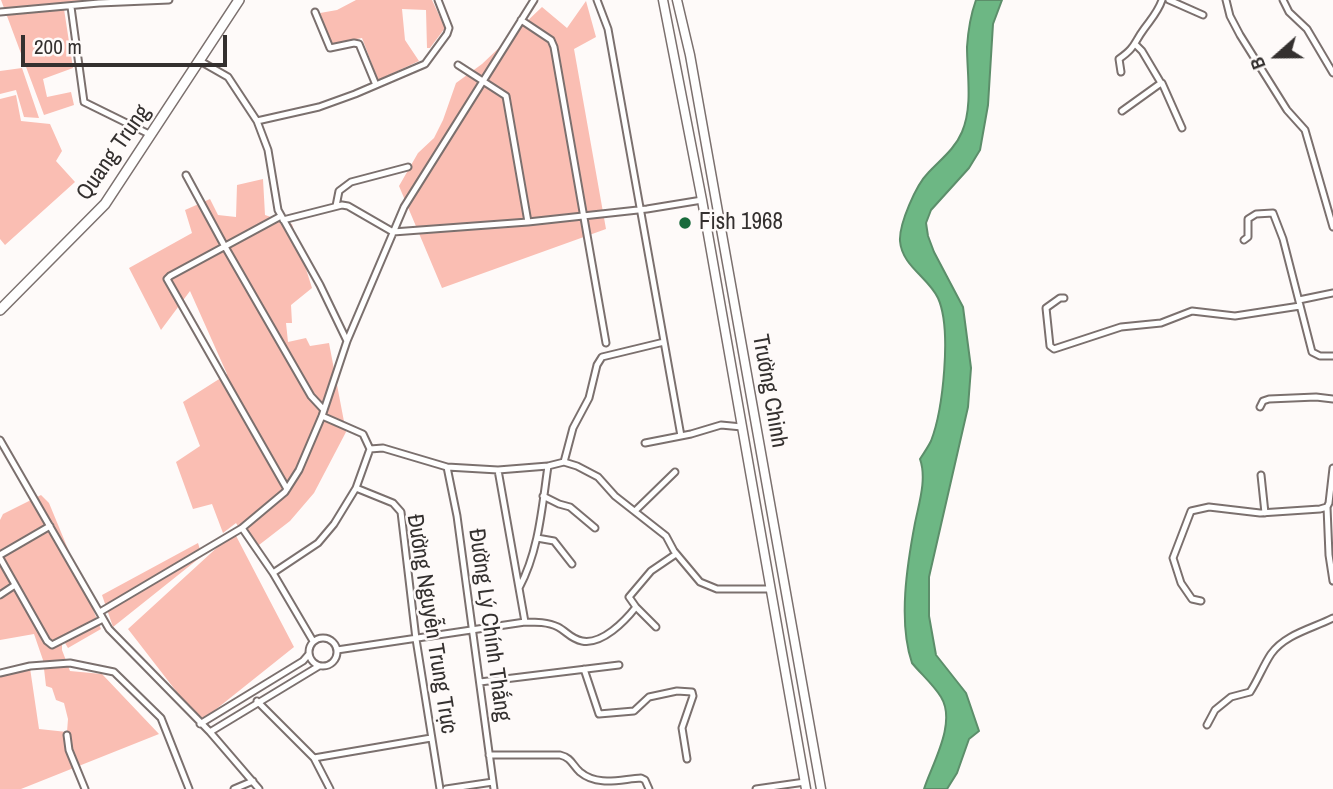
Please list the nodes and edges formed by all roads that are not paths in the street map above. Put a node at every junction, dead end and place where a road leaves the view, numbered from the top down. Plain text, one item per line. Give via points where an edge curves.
1 (169, 0) edge
2 (239, 0) edge
3 (438, 0) edge
4 (534, 0) edge
5 (597, 0) edge
6 (663, 0) edge
7 (677, 0) edge
8 (1162, 0) edge
9 (1169, 0) edge
10 (1226, 0) edge
11 (1283, 0) edge
12 (71, 6) junction
13 (0, 12) edge
14 (314, 12) dead end
15 (1203, 15) dead end
16 (521, 20) junction
17 (1136, 45) junction
18 (200, 61) junction
19 (458, 65) dead end
20 (1332, 70) edge
21 (1121, 72) dead end
22 (483, 80) junction
23 (1161, 82) junction
24 (376, 85) junction
25 (1122, 111) dead end
26 (257, 121) junction
27 (1182, 128) dead end
28 (152, 136) junction
29 (408, 167) dead end
30 (187, 176) dead end
31 (715, 198) junction
32 (702, 200) junction
33 (336, 206) junction
34 (639, 210) junction
35 (584, 216) junction
36 (282, 218) junction
37 (527, 222) junction
38 (1333, 227) edge
39 (393, 232) junction
40 (1244, 240) dead end
41 (224, 245) junction
42 (1333, 293) edge
43 (1064, 298) dead end
44 (1299, 303) junction
45 (0, 310) edge
46 (347, 341) junction
47 (606, 342) dead end
48 (664, 342) junction
49 (1333, 356) edge
50 (1333, 399) edge
51 (1260, 407) dead end
52 (323, 413) junction
53 (754, 420) junction
54 (741, 425) junction
55 (681, 436) junction
56 (0, 440) edge
57 (645, 443) dead end
58 (370, 449) junction
59 (564, 462) junction
60 (548, 466) junction
61 (447, 467) junction
62 (1333, 468) edge
63 (498, 470) junction
64 (675, 472) dead end
65 (1261, 475) dead end
66 (356, 488) junction
67 (287, 489) junction
68 (543, 496) junction
69 (1330, 504) edge
70 (635, 511) junction
71 (1265, 513) junction
72 (50, 526) junction
73 (242, 528) junction
74 (596, 528) dead end
75 (537, 538) junction
76 (676, 554) junction
77 (0, 557) edge
78 (572, 564) dead end
79 (273, 573) junction
80 (1333, 581) edge
81 (15, 585) junction
82 (519, 588) junction
83 (770, 589) junction
84 (0, 595) edge
85 (1201, 601) dead end
86 (636, 607) junction
87 (102, 616) junction
88 (1333, 618) edge
89 (525, 622) junction
90 (656, 627) dead end
91 (473, 631) junction
92 (416, 639) junction
93 (313, 641) junction
94 (337, 650) junction
95 (309, 654) junction
96 (619, 665) dead end
97 (319, 666) junction
98 (583, 669) junction
99 (0, 673) edge
100 (480, 682) junction
101 (257, 701) junction
102 (200, 724) junction
103 (1207, 725) dead end
104 (210, 732) junction
105 (67, 735) dead end
106 (431, 738) junction
107 (489, 755) junction
108 (314, 758) junction
109 (687, 759) dead end
110 (818, 775) junction
111 (253, 781) junction
112 (805, 783) edge
113 (493, 785) edge
114 (85, 789) edge
115 (189, 789) edge
116 (234, 789) edge
117 (259, 789) edge
118 (330, 789) edge
119 (440, 789) edge
120 (446, 789) edge
121 (649, 789) edge
122 (756, 789) edge
123 (821, 789) edge

1 - 12 street
2 - 18 main road, Quang Trung
3 - 24 street via 449,28 430,58
4 - 16 street
5 - 34 street via 608,29
6 - 32 street, Trường Chinh
7 - 31 street, Trường Chinh
8 - 17 street
9 - 15 street
10 - 38 street via 1240,35 1287,110 1305,130
11 - 20 street
12 - 13 street
12 - 28 street via 84,102
14 - 24 street via 330,48 359,44
16 - 22 street
16 - 35 street via 551,40 554,47
17 - 21 street via 1119,59
17 - 23 street
18 - 26 street via 228,77
18 - 28 main road, Quang Trung
19 - 22 street
22 - 37 street via 506,96
22 - 39 street via 413,190
23 - 25 street
23 - 27 street
24 - 26 street via 319,107
26 - 36 street
28 - 45 main road, Quang Trung via 105,204
29 - 33 street via 351,182 339,191
30 - 41 street
31 - 32 street
31 - 53 street, Trường Chinh
32 - 34 street
32 - 54 street, Trường Chinh
33 - 36 street
33 - 39 street via 348,206
34 - 35 street
34 - 48 street
35 - 37 street
35 - 47 street
36 - 41 street
36 - 46 street
37 - 39 street
39 - 46 street
40 - 44 street via 1248,219 1273,213
41 - 52 street
41 - 67 street via 170,276 167,284
42 - 44 street
43 - 44 street via 1046,308 1054,349 1192,311 1235,316
44 - 49 street via 1312,352
46 - 52 street
48 - 55 street
48 - 59 street via 602,357
50 - 51 street via 1269,400
52 - 58 street via 362,434
52 - 67 street
53 - 54 street
53 - 110 street, Trường Chinh
54 - 55 street via 721,425
54 - 83 street, Trường Chinh
55 - 57 street
56 - 72 street
58 - 61 street via 383,448
58 - 66 street
59 - 60 street
59 - 70 street via 598,477
60 - 63 street
60 - 68 street
61 - 63 street
61 - 91 street, Đường Lý Chính Thắng
62 - 69 street
63 - 82 street
64 - 70 street
65 - 71 street
66 - 79 street via 318,543
66 - 92 street, Đường Nguyễn Trung Trực via 393,503 401,512
67 - 73 street
68 - 74 street via 569,506
68 - 75 street
69 - 71 street via 1320,509
69 - 80 street
70 - 76 street via 666,536
71 - 85 street via 1209,507 1191,511 1174,558 1181,583 1192,599
72 - 77 street
72 - 87 street
73 - 79 street
73 - 87 street
75 - 78 street via 554,541
75 - 82 street
76 - 83 street via 707,586
76 - 86 street via 651,571 631,594
77 - 81 street
79 - 93 street
81 - 84 street
81 - 87 street via 52,645
82 - 89 street
83 - 112 street, Trường Chinh
86 - 89 street via 612,631 589,642 544,622
86 - 90 street
87 - 102 street via 109,629
88 - 103 street via 1279,646 1252,690 1231,696
89 - 91 street
91 - 92 street
91 - 100 street, Đường Lý Chính Thắng
92 - 94 street
92 - 106 street, Đường Nguyễn Trung Trực
93 - 94 street via 331,640
93 - 95 street
94 - 97 street via 331,664
95 - 97 street
95 - 102 street
96 - 98 street
97 - 101 street
98 - 100 street
98 - 109 street via 599,714 634,711 649,697 692,692 682,728
99 - 115 street via 70,663 114,671 161,718
100 - 107 street, Đường Lý Chính Thắng
101 - 104 street
101 - 108 street
102 - 104 street
104 - 111 street
105 - 114 street
106 - 108 street
106 - 119 street, Đường Nguyễn Trung Trực
107 - 113 street, Đường Lý Chính Thắng
107 - 121 street via 560,755 595,780 641,778
108 - 118 street
110 - 112 street
110 - 123 street, Trường Chinh
111 - 116 street
111 - 117 street
112 - 122 street
113 - 120 street

